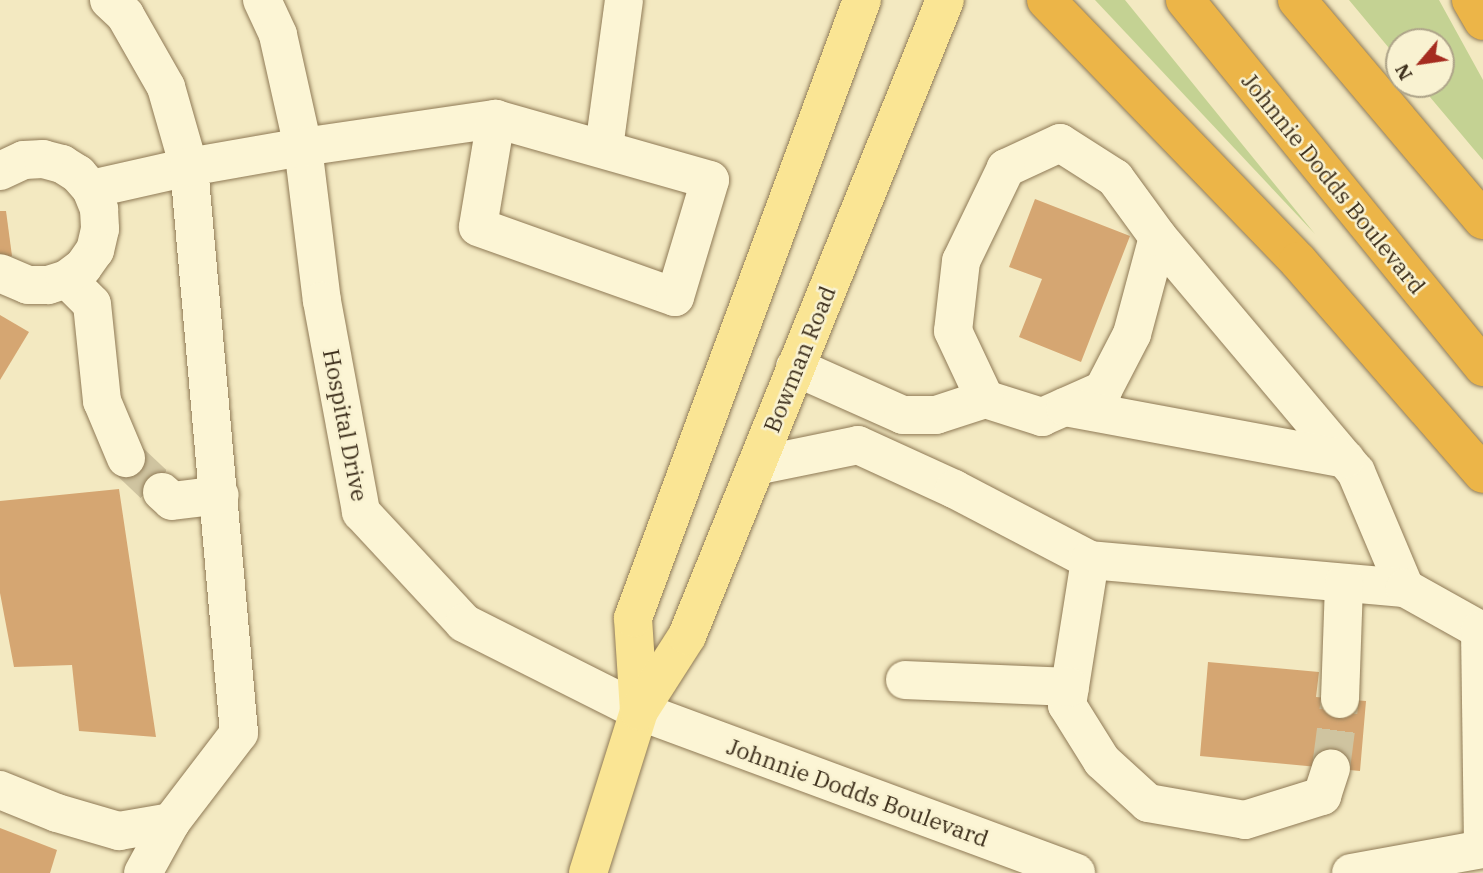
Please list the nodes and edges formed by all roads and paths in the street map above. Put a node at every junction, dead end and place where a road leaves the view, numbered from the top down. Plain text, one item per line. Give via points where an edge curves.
1 (108, 0) edge
2 (262, 0) edge
3 (624, 0) edge
4 (862, 0) edge
5 (945, 0) edge
6 (1046, 0) edge
7 (1185, 0) edge
8 (1297, 0) edge
9 (1471, 0) edge
10 (1483, 21) edge
11 (496, 119) junction
12 (303, 147) junction
13 (604, 148) junction
14 (189, 167) junction
15 (0, 172) edge
16 (92, 189) junction
17 (1483, 219) edge
18 (1158, 237) junction
19 (0, 273) edge
20 (67, 279) junction
21 (795, 367) junction
22 (1483, 367) edge
23 (985, 399) junction
24 (1065, 407) junction
25 (126, 458) tunnel mouth
26 (1345, 459) junction
27 (756, 466) junction
28 (1483, 474) edge
29 (163, 492) tunnel mouth
30 (220, 495) junction
31 (1090, 561) junction
32 (1344, 583) junction
33 (1405, 588) junction
34 (905, 680) dead end
35 (1070, 687) junction
36 (1340, 699) tunnel mouth
37 (639, 711) junction
38 (1331, 768) tunnel mouth
39 (0, 790) edge
40 (171, 821) junction
41 (1483, 849) edge
42 (1028, 865) edge
43 (143, 873) edge
44 (588, 873) edge
45 (1076, 873) edge
46 (1351, 873) edge

1 - 14 street via 125,15 166,87
2 - 12 street, Hospital Drive via 278,35
3 - 13 street
4 - 37 main road, Bowman Road via 634,618
5 - 21 main road, Bowman Road
6 - 28 highway via 1298,261
7 - 22 highway, Johnnie Dodds Boulevard
8 - 17 highway
9 - 10 highway
11 - 12 street
11 - 13 street
11 - 13 street via 478,227 675,297 710,180
12 - 14 street
12 - 37 street, Hospital Drive via 322,301 361,512 464,624
14 - 16 street
14 - 30 street
15 - 16 street via 24,160 43,159 70,169
16 - 20 street via 100,229 95,250
18 - 23 street via 1115,178 1060,143 1006,168 961,261 953,331
18 - 24 street via 1132,334 1103,390
18 - 26 street
19 - 20 street via 28,285
20 - 25 street via 92,304 102,401
21 - 23 street via 903,415 936,415
21 - 27 main road, Bowman Road
23 - 24 street via 1042,417
24 - 26 street
26 - 33 street via 1356,472
27 - 31 street via 858,445 954,489
27 - 37 main road, Bowman Road via 687,636
29 - 30 street via 172,501
30 - 40 street via 239,733
31 - 32 street
31 - 35 street
32 - 33 street
32 - 36 street
33 - 41 street via 1480,630
34 - 35 street
35 - 38 street via 1067,705 1102,761 1148,803 1245,820 1322,796
37 - 42 street, Johnnie Dodds Boulevard
37 - 44 main road, Bowman Road
39 - 40 street via 119,831
40 - 43 street
41 - 46 street
42 - 45 street, Johnnie Dodds Boulevard

